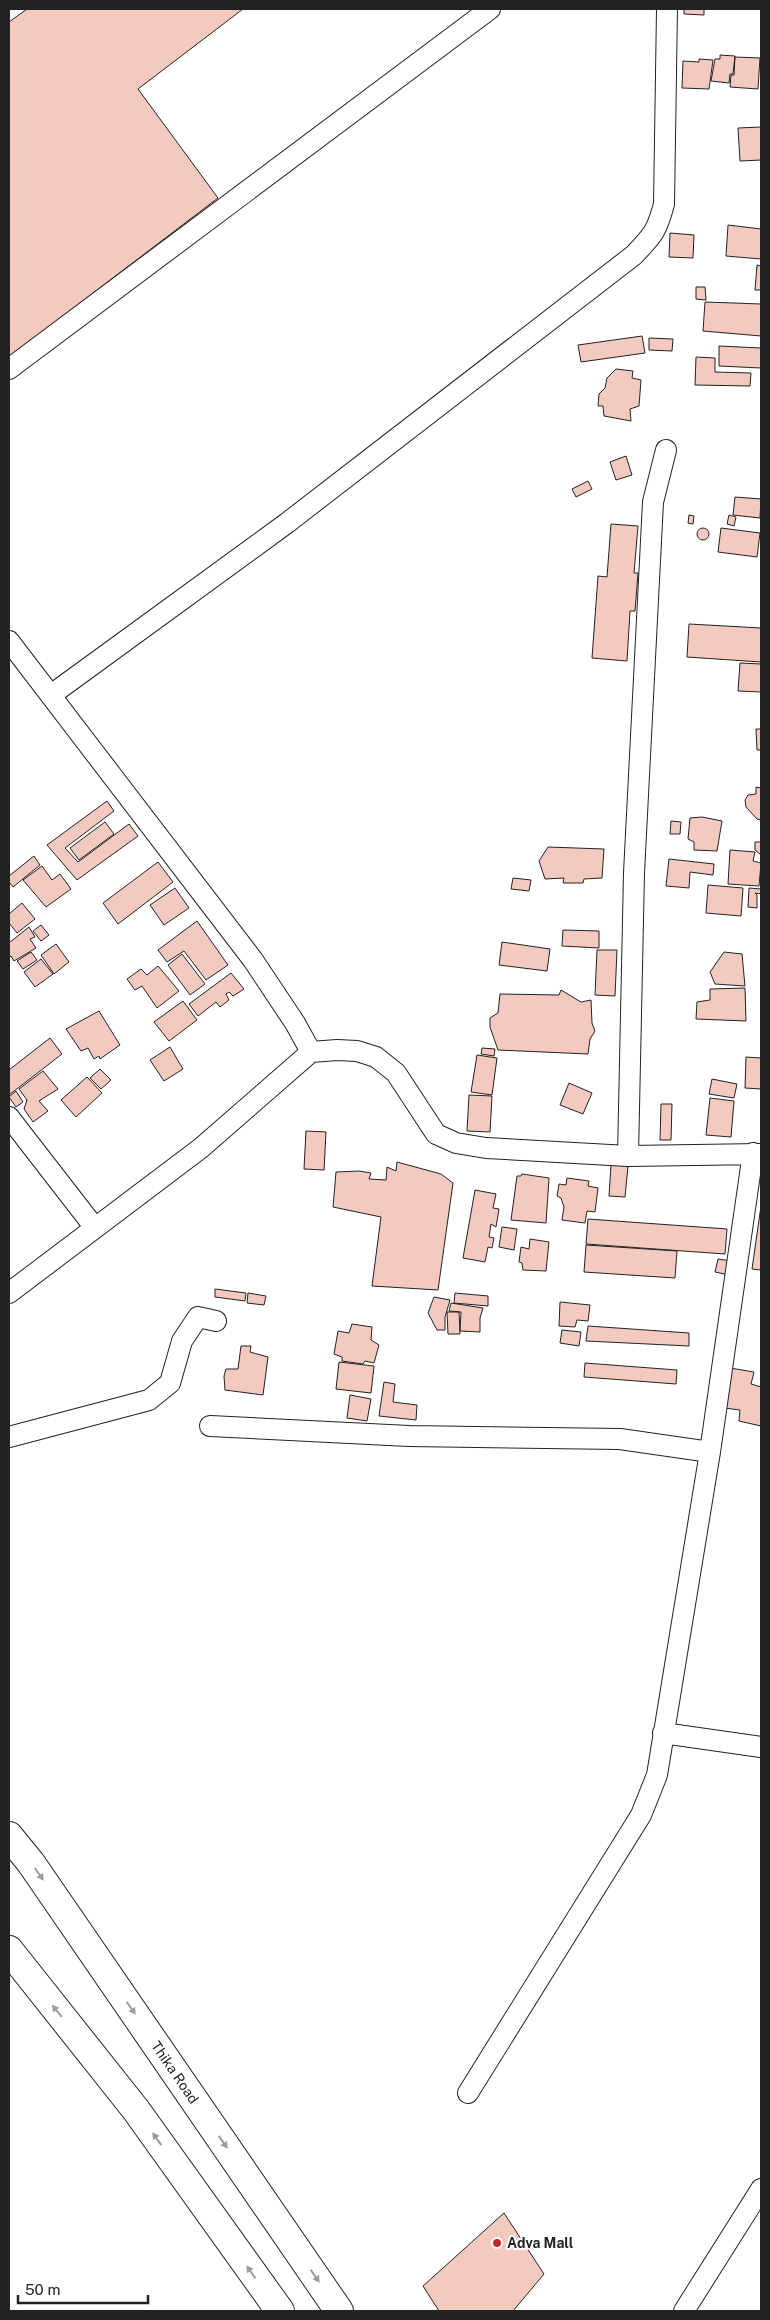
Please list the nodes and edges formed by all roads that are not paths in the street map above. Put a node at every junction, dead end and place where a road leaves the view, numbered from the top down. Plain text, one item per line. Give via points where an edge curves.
1 (490, 9) edge
2 (667, 9) edge
3 (9, 370) edge
4 (666, 450) dead end
5 (9, 641) edge
6 (51, 696) junction
7 (311, 1052) junction
8 (9, 1117) edge
9 (757, 1154) edge
10 (628, 1156) junction
11 (95, 1228) junction
12 (9, 1293) edge
13 (216, 1321) dead end
14 (210, 1426) dead end
15 (9, 1437) edge
16 (710, 1452) junction
17 (663, 1733) junction
18 (761, 1747) edge
19 (9, 1836) edge
20 (9, 1950) edge
21 (468, 2093) dead end
22 (761, 2188) edge
23 (280, 2311) edge
24 (339, 2311) edge
25 (684, 2311) edge

1 - 3 street
2 - 6 street via 664,204 658,227 650,238 634,255 288,523
4 - 10 street via 653,502 634,873
5 - 6 street
6 - 7 street via 253,960
7 - 10 street via 357,1051 376,1056 396,1073 436,1134 456,1143 486,1148
7 - 11 street via 201,1148
8 - 11 street
9 - 10 street
9 - 16 street
11 - 12 street
13 - 15 street via 198,1317 182,1341 170,1383 149,1400
14 - 16 street via 409,1436 620,1439
16 - 17 street
17 - 18 street
17 - 21 street via 657,1775 641,1815
19 -> 24 highway, Thika Road via 31,1863
23 -> 20 highway via 136,2110
22 - 25 street

